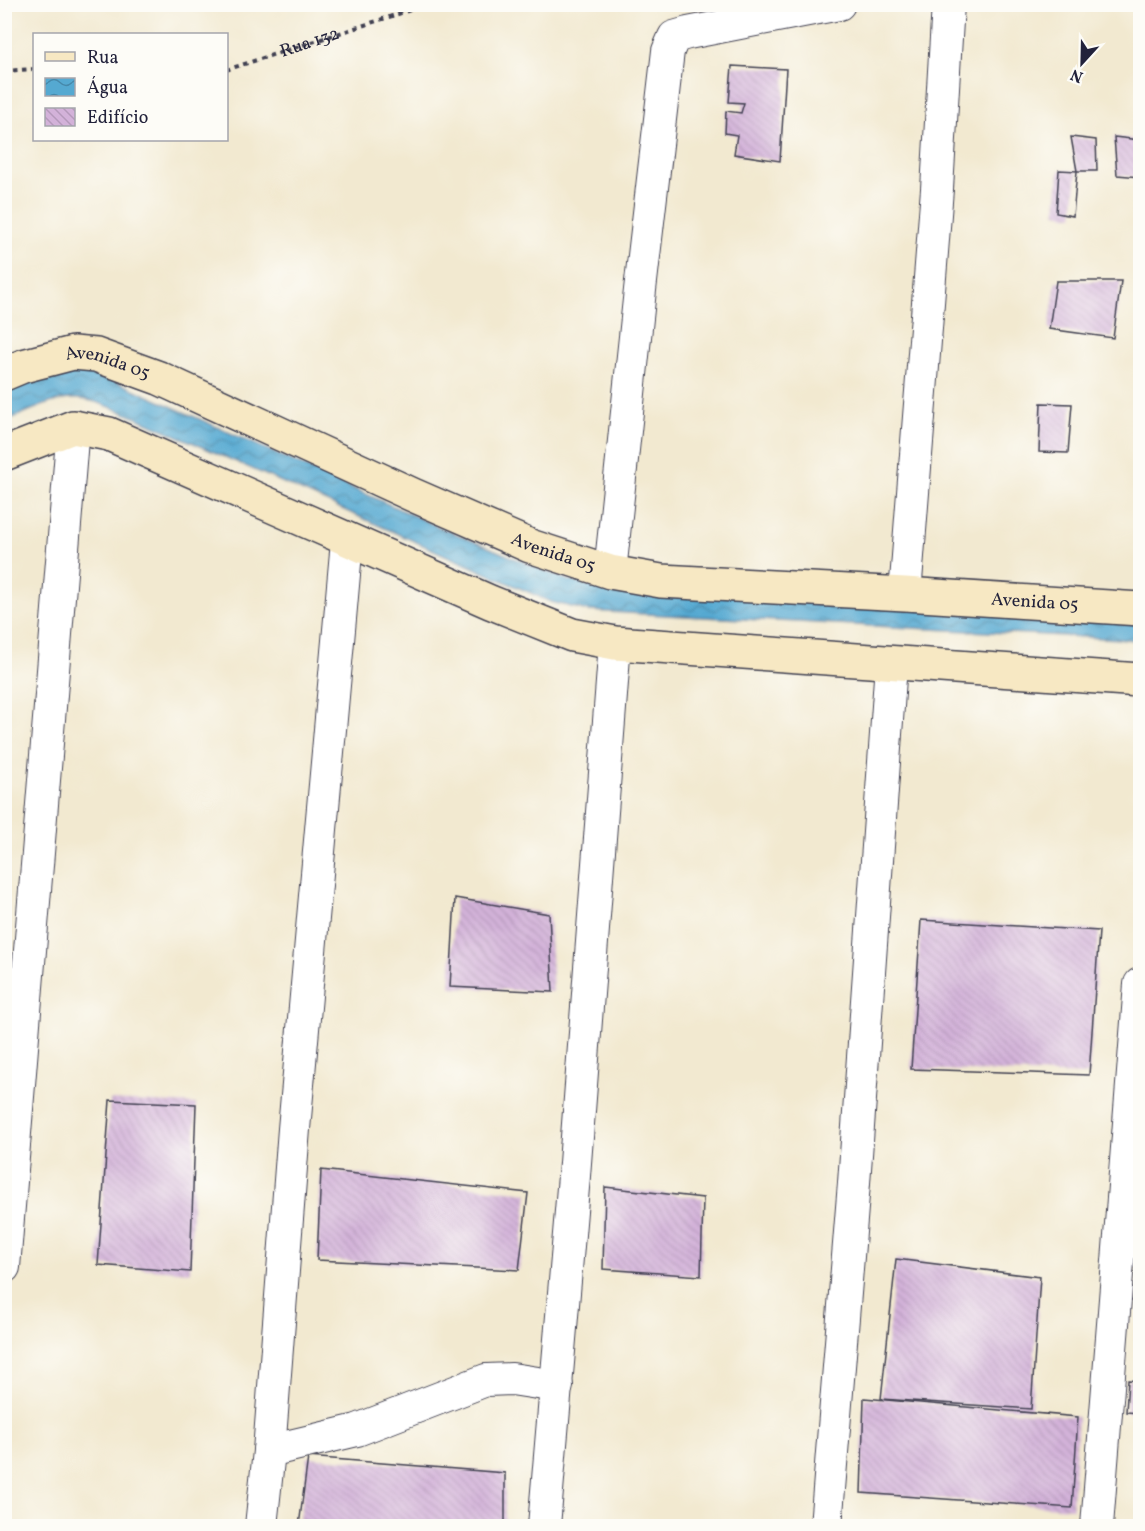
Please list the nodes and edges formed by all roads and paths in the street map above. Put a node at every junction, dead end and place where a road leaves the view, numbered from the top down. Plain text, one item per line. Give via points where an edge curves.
1 (429, 4) edge
2 (839, 4) edge
3 (948, 4) edge
4 (33, 69) edge
5 (228, 69) edge
6 (4, 71) edge
7 (4, 374) edge
8 (73, 428) junction
9 (4, 454) edge
10 (347, 541) junction
11 (610, 572) junction
12 (906, 594) junction
13 (1140, 609) edge
14 (615, 644) junction
15 (891, 664) junction
16 (1140, 680) edge
17 (1140, 984) edge
18 (4, 1267) edge
19 (557, 1386) junction
20 (269, 1451) junction
21 (261, 1527) edge
22 (544, 1527) edge
23 (826, 1527) edge
24 (1097, 1527) edge

1 - 5 path, Rua 132
2 - 11 street via 674,37 668,51
3 - 12 street via 938,189
4 - 6 path
7 - 11 main road, Avenida 05 via 73,353 96,355 159,378 530,546
8 - 9 main road
8 - 10 main road via 109,434
8 - 18 street
10 - 14 main road via 572,635
10 - 20 street
11 - 12 main road, Avenida 05 via 661,581
12 - 13 main road, Avenida 05
14 - 15 main road
14 - 19 street
15 - 16 main road
15 - 23 street
17 - 24 street
19 - 20 street via 512,1379 486,1380 357,1430
19 - 22 street
20 - 21 street

